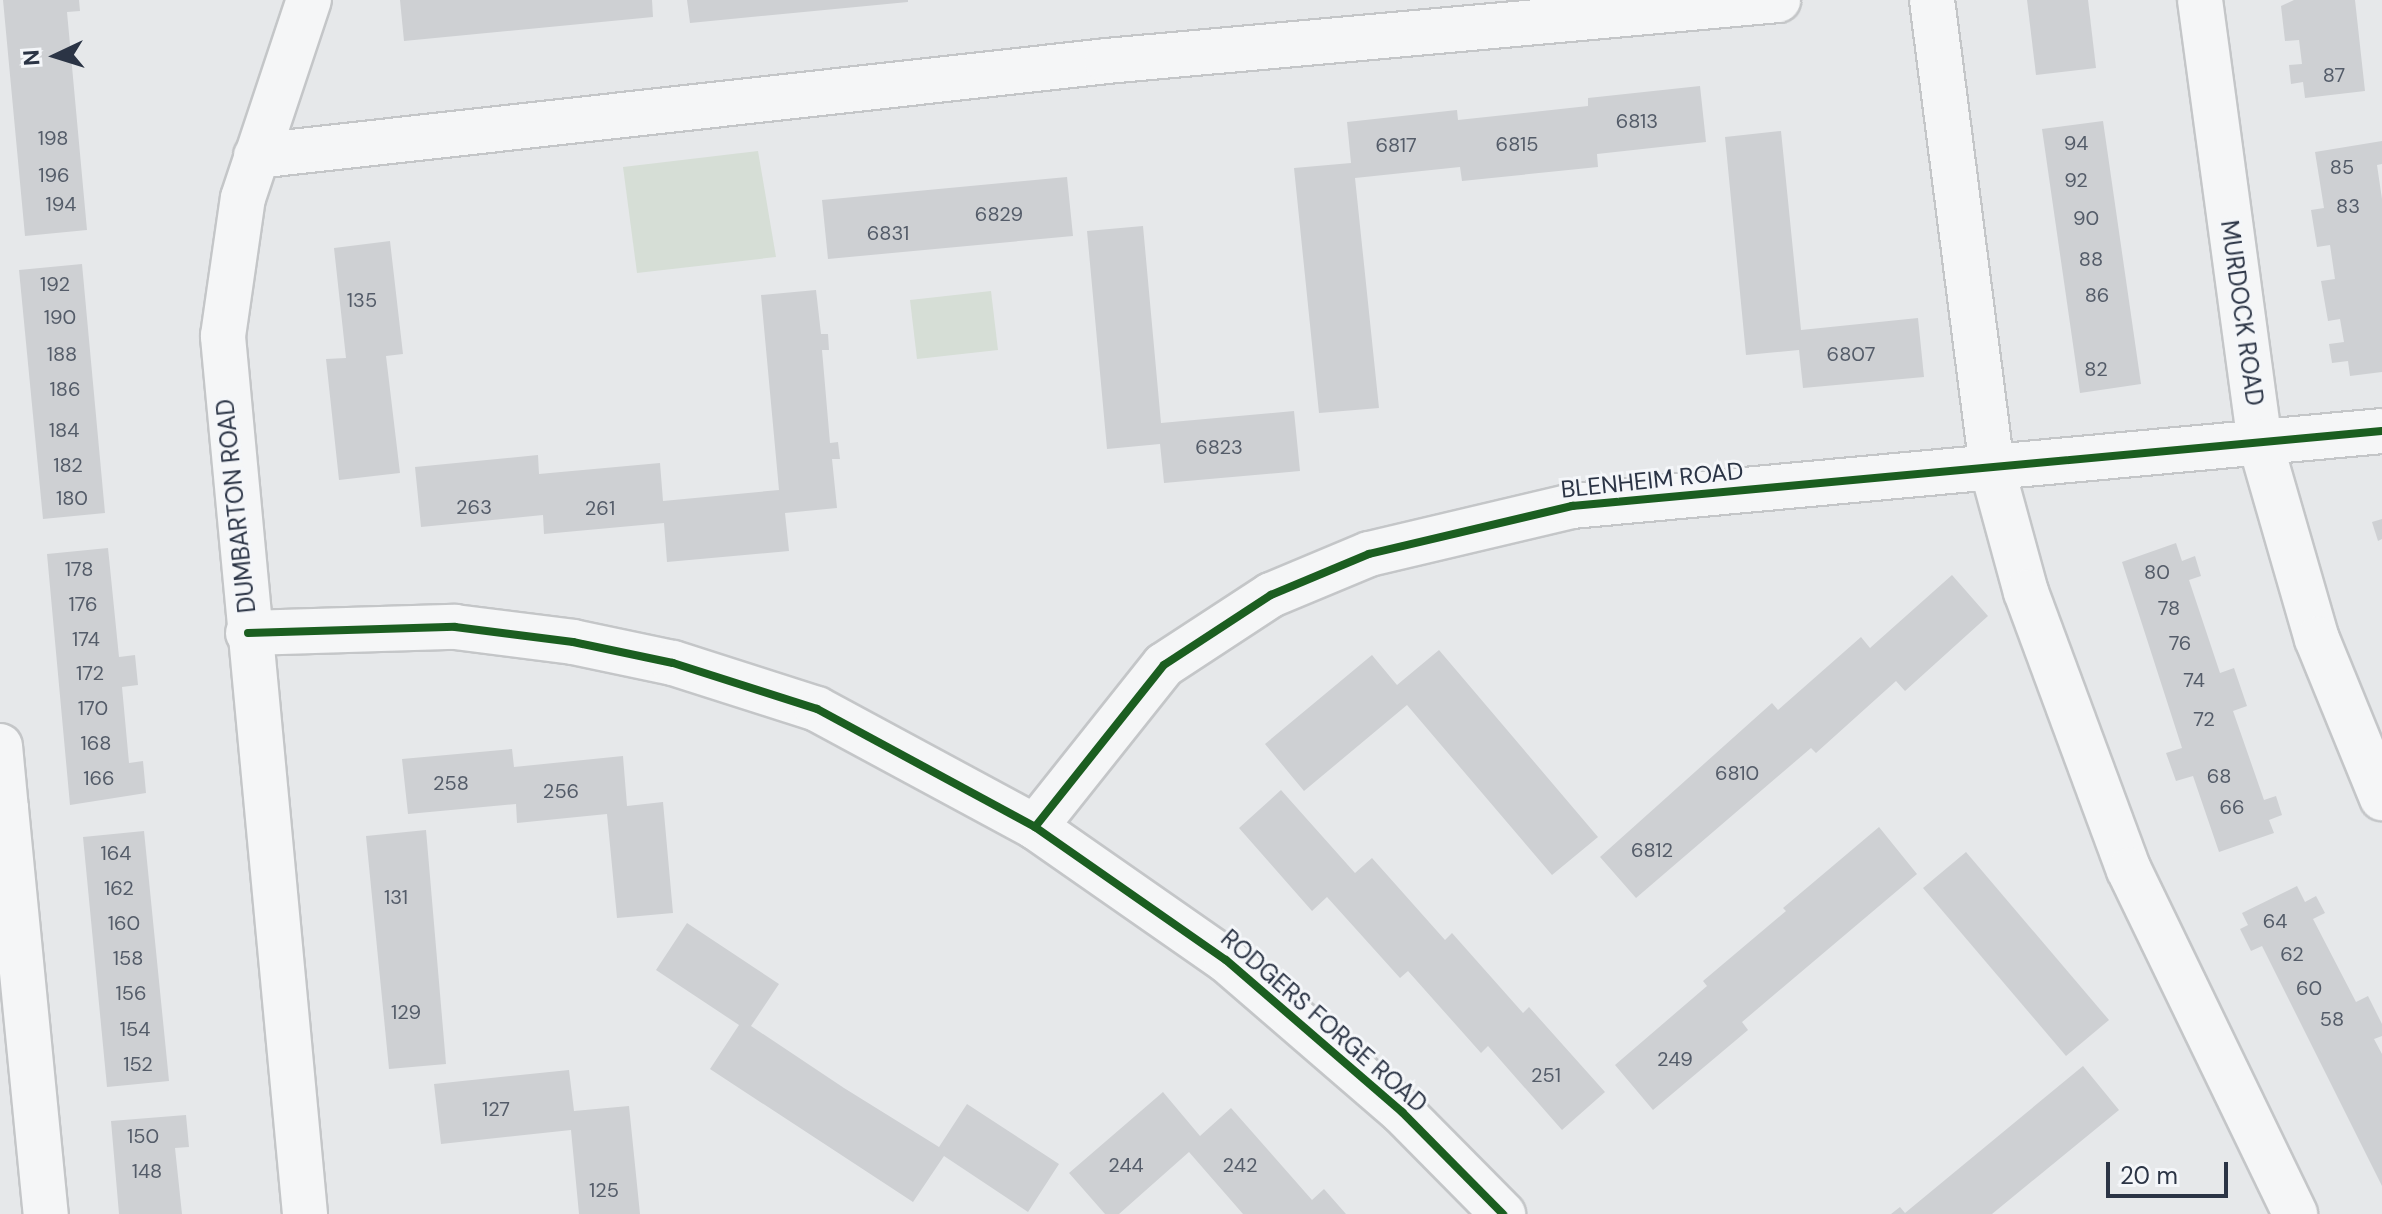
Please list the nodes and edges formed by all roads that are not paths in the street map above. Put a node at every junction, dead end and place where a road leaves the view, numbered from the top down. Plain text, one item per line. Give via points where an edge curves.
1 (309, 0) edge
2 (1778, 0) edge
3 (1932, 0) edge
4 (2200, 0) edge
5 (1474, 14) edge
6 (256, 156) junction
7 (2382, 431) edge
8 (2260, 442) junction
9 (1992, 468) junction
10 (248, 633) junction
11 (0, 746) edge
12 (2382, 798) edge
13 (3, 808) edge
14 (1035, 827) junction
15 (46, 1214) edge
16 (305, 1214) edge
17 (1503, 1214) edge
18 (2295, 1214) edge

1 - 6 street, DUMBARTON ROAD
2 - 5 street
3 - 9 street
4 - 8 street, MURDOCK ROAD
5 - 6 street via 1107,61
6 - 10 street, DUMBARTON ROAD via 233,241 223,336
7 - 8 street, BLENHEIM ROAD
8 - 9 street, BLENHEIM ROAD
8 - 12 street, MURDOCK ROAD via 2317,639
9 - 14 street, BLENHEIM ROAD via 1572,506 1369,554 1271,595 1164,665
9 - 18 street via 2026,592 2129,870
10 - 14 street, RODGERS FORGE ROAD via 455,627 573,642 673,663 817,709
10 - 16 street, DUMBARTON ROAD
11 - 13 street
13 - 15 street
14 - 17 street, RODGERS FORGE ROAD via 1226,960 1402,1112

